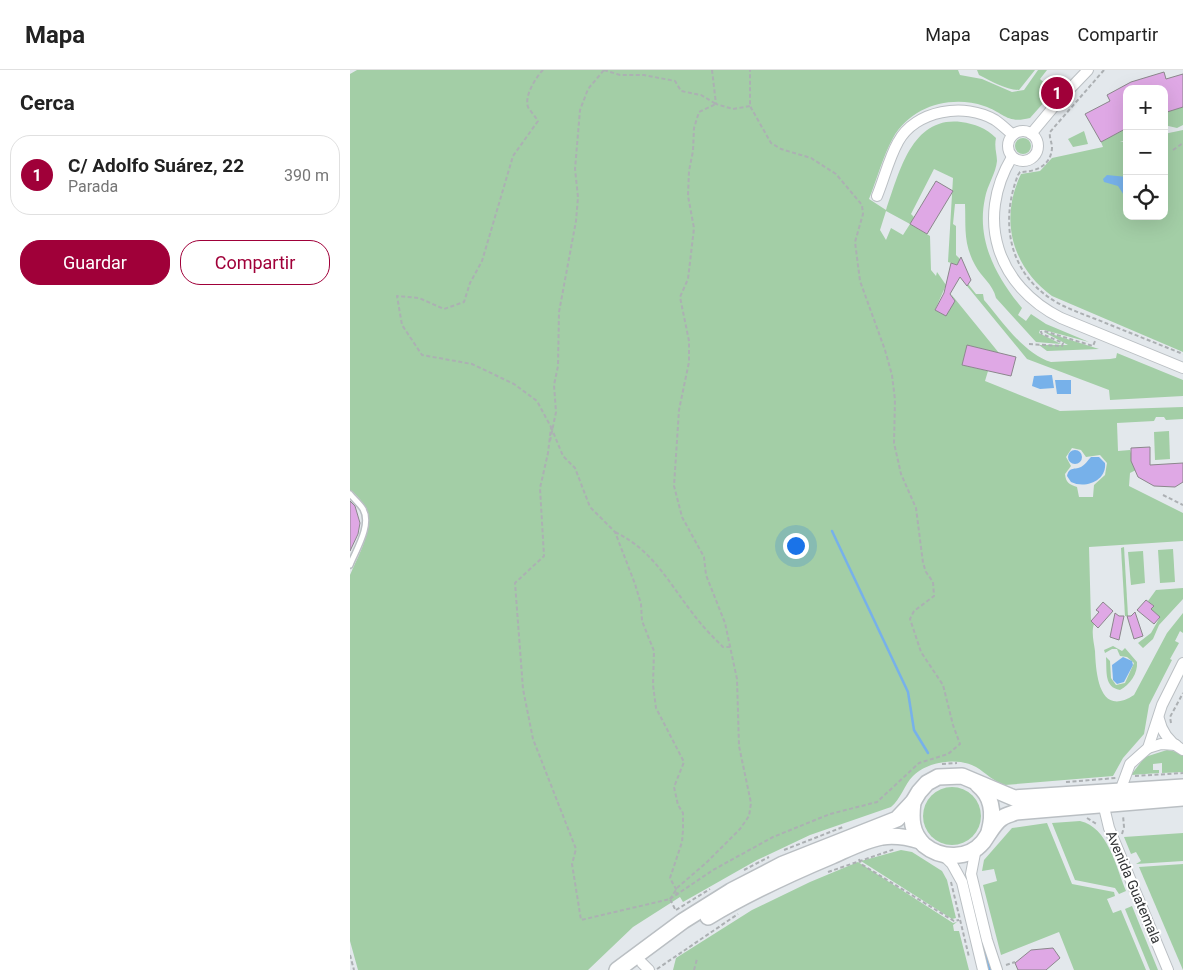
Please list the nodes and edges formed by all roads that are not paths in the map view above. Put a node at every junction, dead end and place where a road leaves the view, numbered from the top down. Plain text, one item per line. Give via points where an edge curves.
1 (1088, 70) edge
2 (1031, 134) junction
3 (1013, 135) junction
4 (1012, 157) junction
5 (877, 196) dead end
6 (1183, 368) edge
7 (350, 494) edge
8 (350, 565) edge
9 (1183, 663) edge
10 (1158, 714) junction
11 (1180, 747) edge
12 (1148, 748) junction
13 (973, 781) junction
14 (1183, 787) edge
15 (1120, 791) junction
16 (1183, 798) edge
17 (913, 802) junction
18 (1104, 810) junction
19 (989, 832) junction
20 (920, 841) junction
21 (976, 848) junction
22 (943, 855) junction
23 (645, 968) edge
24 (617, 970) edge
25 (983, 970) edge
26 (997, 970) edge
27 (1168, 970) edge

1 - 2 street
2 - 3 street via 1022,131
2 - 4 street via 1037,142 1034,156 1026,161
3 - 4 street via 1008,143
3 - 5 street via 993,119 968,111 942,111 920,121 898,141
4 - 6 street via 997,193 994,229 1002,261 1011,278 1044,310
7 - 8 lane via 364,510 365,521 364,533
9 - 10 street
10 - 11 street via 1161,729
10 - 12 street
11 - 12 street via 1161,744
12 - 15 street via 1130,764
13 - 15 main road via 1014,798
13 - 17 main road via 962,776 938,777 923,788
13 - 19 main road via 985,793 992,809
14 - 15 main road
16 - 18 main road
17 - 20 main road via 913,829
17 - 24 main road via 897,819 887,824 783,864 731,891 683,921
18 - 19 main road via 1016,812 1001,818
18 - 27 street, Avenida Guatemala
19 - 21 main road
20 - 22 main road
20 - 23 main road via 905,836 881,838 856,854 786,875 706,918
21 - 22 main road via 957,856
21 - 26 street via 971,874
22 - 25 street via 956,869 964,918

